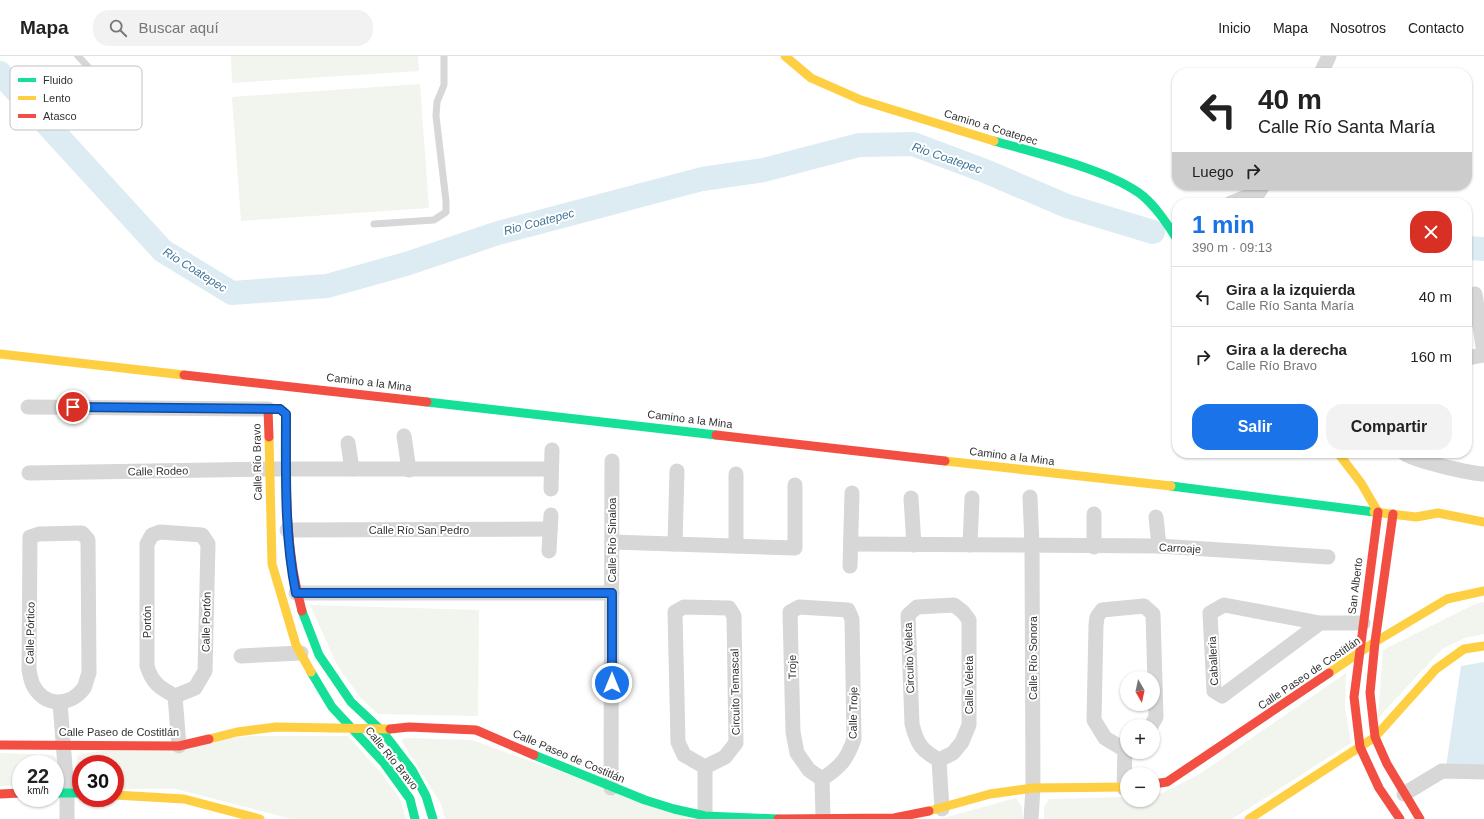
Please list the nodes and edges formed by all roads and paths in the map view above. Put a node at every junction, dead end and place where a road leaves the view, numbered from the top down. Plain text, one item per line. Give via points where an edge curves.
1 (78, 56) edge
2 (444, 56) edge
3 (785, 56) edge
4 (1329, 56) edge
5 (87, 66) edge
6 (1323, 68) edge
7 (1260, 193) edge
8 (1246, 198) edge
9 (374, 224) dead end
10 (1172, 228) edge
11 (1475, 294) edge
12 (0, 354) edge
13 (1484, 354) edge
14 (1472, 357) edge
15 (28, 407) dead end
16 (268, 409) junction
17 (404, 436) dead end
18 (348, 443) dead end
19 (552, 450) dead end
20 (1342, 458) edge
21 (1413, 458) edge
22 (612, 461) dead end
23 (269, 469) junction
24 (352, 469) junction
25 (551, 469) junction
26 (286, 470) junction
27 (409, 470) junction
28 (677, 471) dead end
29 (29, 473) dead end
30 (736, 474) dead end
31 (1484, 474) edge
32 (796, 485) dead end
33 (551, 489) dead end
34 (852, 493) dead end
35 (1030, 497) dead end
36 (911, 498) dead end
37 (972, 498) dead end
38 (1378, 512) junction
39 (1094, 514) dead end
40 (1393, 514) junction
41 (1156, 517) dead end
42 (1416, 517) junction
43 (1484, 522) edge
44 (1433, 525) dead end
45 (287, 530) junction
46 (152, 535) joint
47 (612, 542) junction
48 (675, 544) junction
49 (851, 544) junction
50 (914, 545) junction
51 (970, 545) junction
52 (1032, 545) junction
53 (736, 546) junction
54 (1159, 546) junction
55 (1094, 547) junction
56 (549, 551) dead end
57 (1328, 557) dead end
58 (850, 566) dead end
59 (1484, 591) edge
60 (296, 593) junction
61 (612, 593) junction
62 (852, 620) joint
63 (969, 620) joint
64 (1320, 623) junction
65 (1363, 623) junction
66 (1375, 642) junction
67 (1484, 646) edge
68 (301, 653) junction
69 (1359, 654) junction
70 (241, 656) dead end
71 (175, 696) junction
72 (60, 703) junction
73 (1155, 719) edge
74 (352, 728) junction
75 (381, 730) junction
76 (1375, 737) junction
77 (64, 744) junction
78 (0, 745) edge
79 (179, 746) junction
80 (1120, 746) edge
81 (1360, 747) junction
82 (939, 760) junction
83 (705, 767) junction
84 (1484, 772) edge
85 (822, 779) junction
86 (1160, 783) edge
87 (611, 788) junction
88 (1033, 788) junction
89 (1120, 788) edge
90 (12, 793) edge
91 (68, 793) edge
92 (0, 794) edge
93 (1404, 794) junction
94 (124, 796) edge
95 (942, 809) junction
96 (210, 813) edge
97 (705, 816) junction
98 (822, 818) edge
99 (67, 819) edge
100 (260, 819) edge
101 (415, 819) edge
102 (433, 819) edge
103 (792, 819) edge
104 (1031, 819) edge
105 (1249, 819) edge
106 (1400, 819) edge
107 (1420, 819) edge

1 - 5 lane
2 - 9 lane via 444,85 437,102 436,116 446,212 434,220
3 - 10 street, Camino a Coatepec via 811,78 861,100 1073,165 1116,181 1142,195
4 - 6 street
7 - 8 street
11 - 13 street
12 - 38 street, Camino a la Mina via 1170,486
13 - 14 street
15 - 16 street
16 - 23 street, Calle Río Bravo
16 - 26 street, Calle Río Bravo via 280,409 286,414
17 - 27 street
18 - 24 street
19 - 25 street
20 - 38 street via 1361,482
21 - 31 street
22 - 47 street, Calle Río Sinaloa
23 - 26 street, Calle Rodeo
23 - 29 street, Calle Rodeo
23 - 68 street, Calle Río Bravo via 272,564 281,599
24 - 26 street, Calle Rodeo
24 - 27 street, Calle Rodeo
25 - 27 street, Calle Rodeo
25 - 33 street
26 - 45 street, Calle Río Bravo
28 - 48 street
30 - 53 street
32 - 53 street via 795,548
34 - 49 street
35 - 52 street, Calle Río Sonora
36 - 50 street
37 - 51 street
38 - 40 street
38 - 65 street, San Alberto
39 - 55 street
40 - 42 street
40 - 66 street
41 - 54 street
42 - 43 street via 1438,513
42 - 44 street
45 - 56 street, Calle Río San Pedro via 550,522
45 - 60 street, Calle Río Bravo via 290,566
46 - 71 street, Portón via 147,544 147,666 150,677 157,686
46 - 71 street, Calle Portón via 160,532 190,533 202,535 208,544 205,671 195,688
47 - 48 street
47 - 61 street, Calle Río Sinaloa
48 - 53 street
49 - 50 street, Carroaje
49 - 58 street
50 - 51 street, Carroaje
51 - 52 street, Carroaje
52 - 55 street, Carroaje
52 - 88 street, Calle Río Sonora
54 - 55 street, Carroaje
54 - 57 street, Carroaje
59 - 66 street, Calle Paseo de Costitlán via 1447,599
60 - 61 street
60 - 75 street, Calle Río Bravo via 310,635 337,684 359,710
61 - 87 street, Calle Río Sinaloa
62 - 85 street, Calle Troje via 854,739 848,756 836,770
62 - 85 street, Troje via 848,610 799,607 790,612 793,732 797,753 809,770
63 - 82 street, Calle Veleta via 969,725 962,742 953,753
63 - 82 street, Circuito Veleta via 954,605 917,607 908,615 912,724 916,741 927,753
64 - 64 street, Caballeria via 1224,605 1210,614 1214,691 1222,696
64 - 65 street, Caballeria
65 - 69 street, San Alberto
66 - 69 street, Calle Paseo de Costitlán
66 - 76 street via 1370,693
67 - 76 street via 1464,649 1436,669
68 - 70 street
68 - 74 street, Calle Río Bravo via 319,688
69 - 81 street, San Alberto via 1354,697
69 - 86 street, Calle Paseo de Costitlán via 1167,782
71 - 79 street
72 - 72 street, Calle Pórtico via 44,699 33,685 29,670 30,537 39,534 82,533 88,540 89,673 84,687 71,699
72 - 77 street
73 - 80 street via 1153,614 1144,606 1102,610 1097,617 1096,625 1094,720 1105,738
74 - 75 street, Calle Paseo de Costitlán
74 - 79 street, Calle Paseo de Costitlán via 276,727 237,732
74 - 101 street, Calle Río Bravo via 384,763 410,799
75 - 87 street, Calle Paseo de Costitlán via 409,727 476,730
75 - 102 street, Calle Río Bravo via 425,792
76 - 81 street
76 - 93 street
77 - 78 street, Calle Paseo de Costitlán
77 - 79 street, Calle Paseo de Costitlán
77 - 91 street
81 - 105 street
81 - 106 street, San Alberto via 1379,788
82 - 95 street
83 - 83 street, Circuito Temascal via 684,755 678,742 675,612 684,607 729,608 734,616 736,743 725,757
83 - 97 street
84 - 93 street via 1442,771
85 - 98 street
87 - 97 street, Calle Paseo de Costitlán via 674,809
88 - 89 street, Calle Paseo de Costitlán
88 - 95 street, Calle Paseo de Costitlán via 990,794
88 - 104 street, Calle Río Sonora
90 - 92 street
91 - 99 street
93 - 107 street
94 - 96 street via 184,799
95 - 98 street, Calle Paseo de Costitlán via 894,818
96 - 100 street
97 - 103 street, Calle Paseo de Costitlán
98 - 103 street, Calle Paseo de Costitlán

